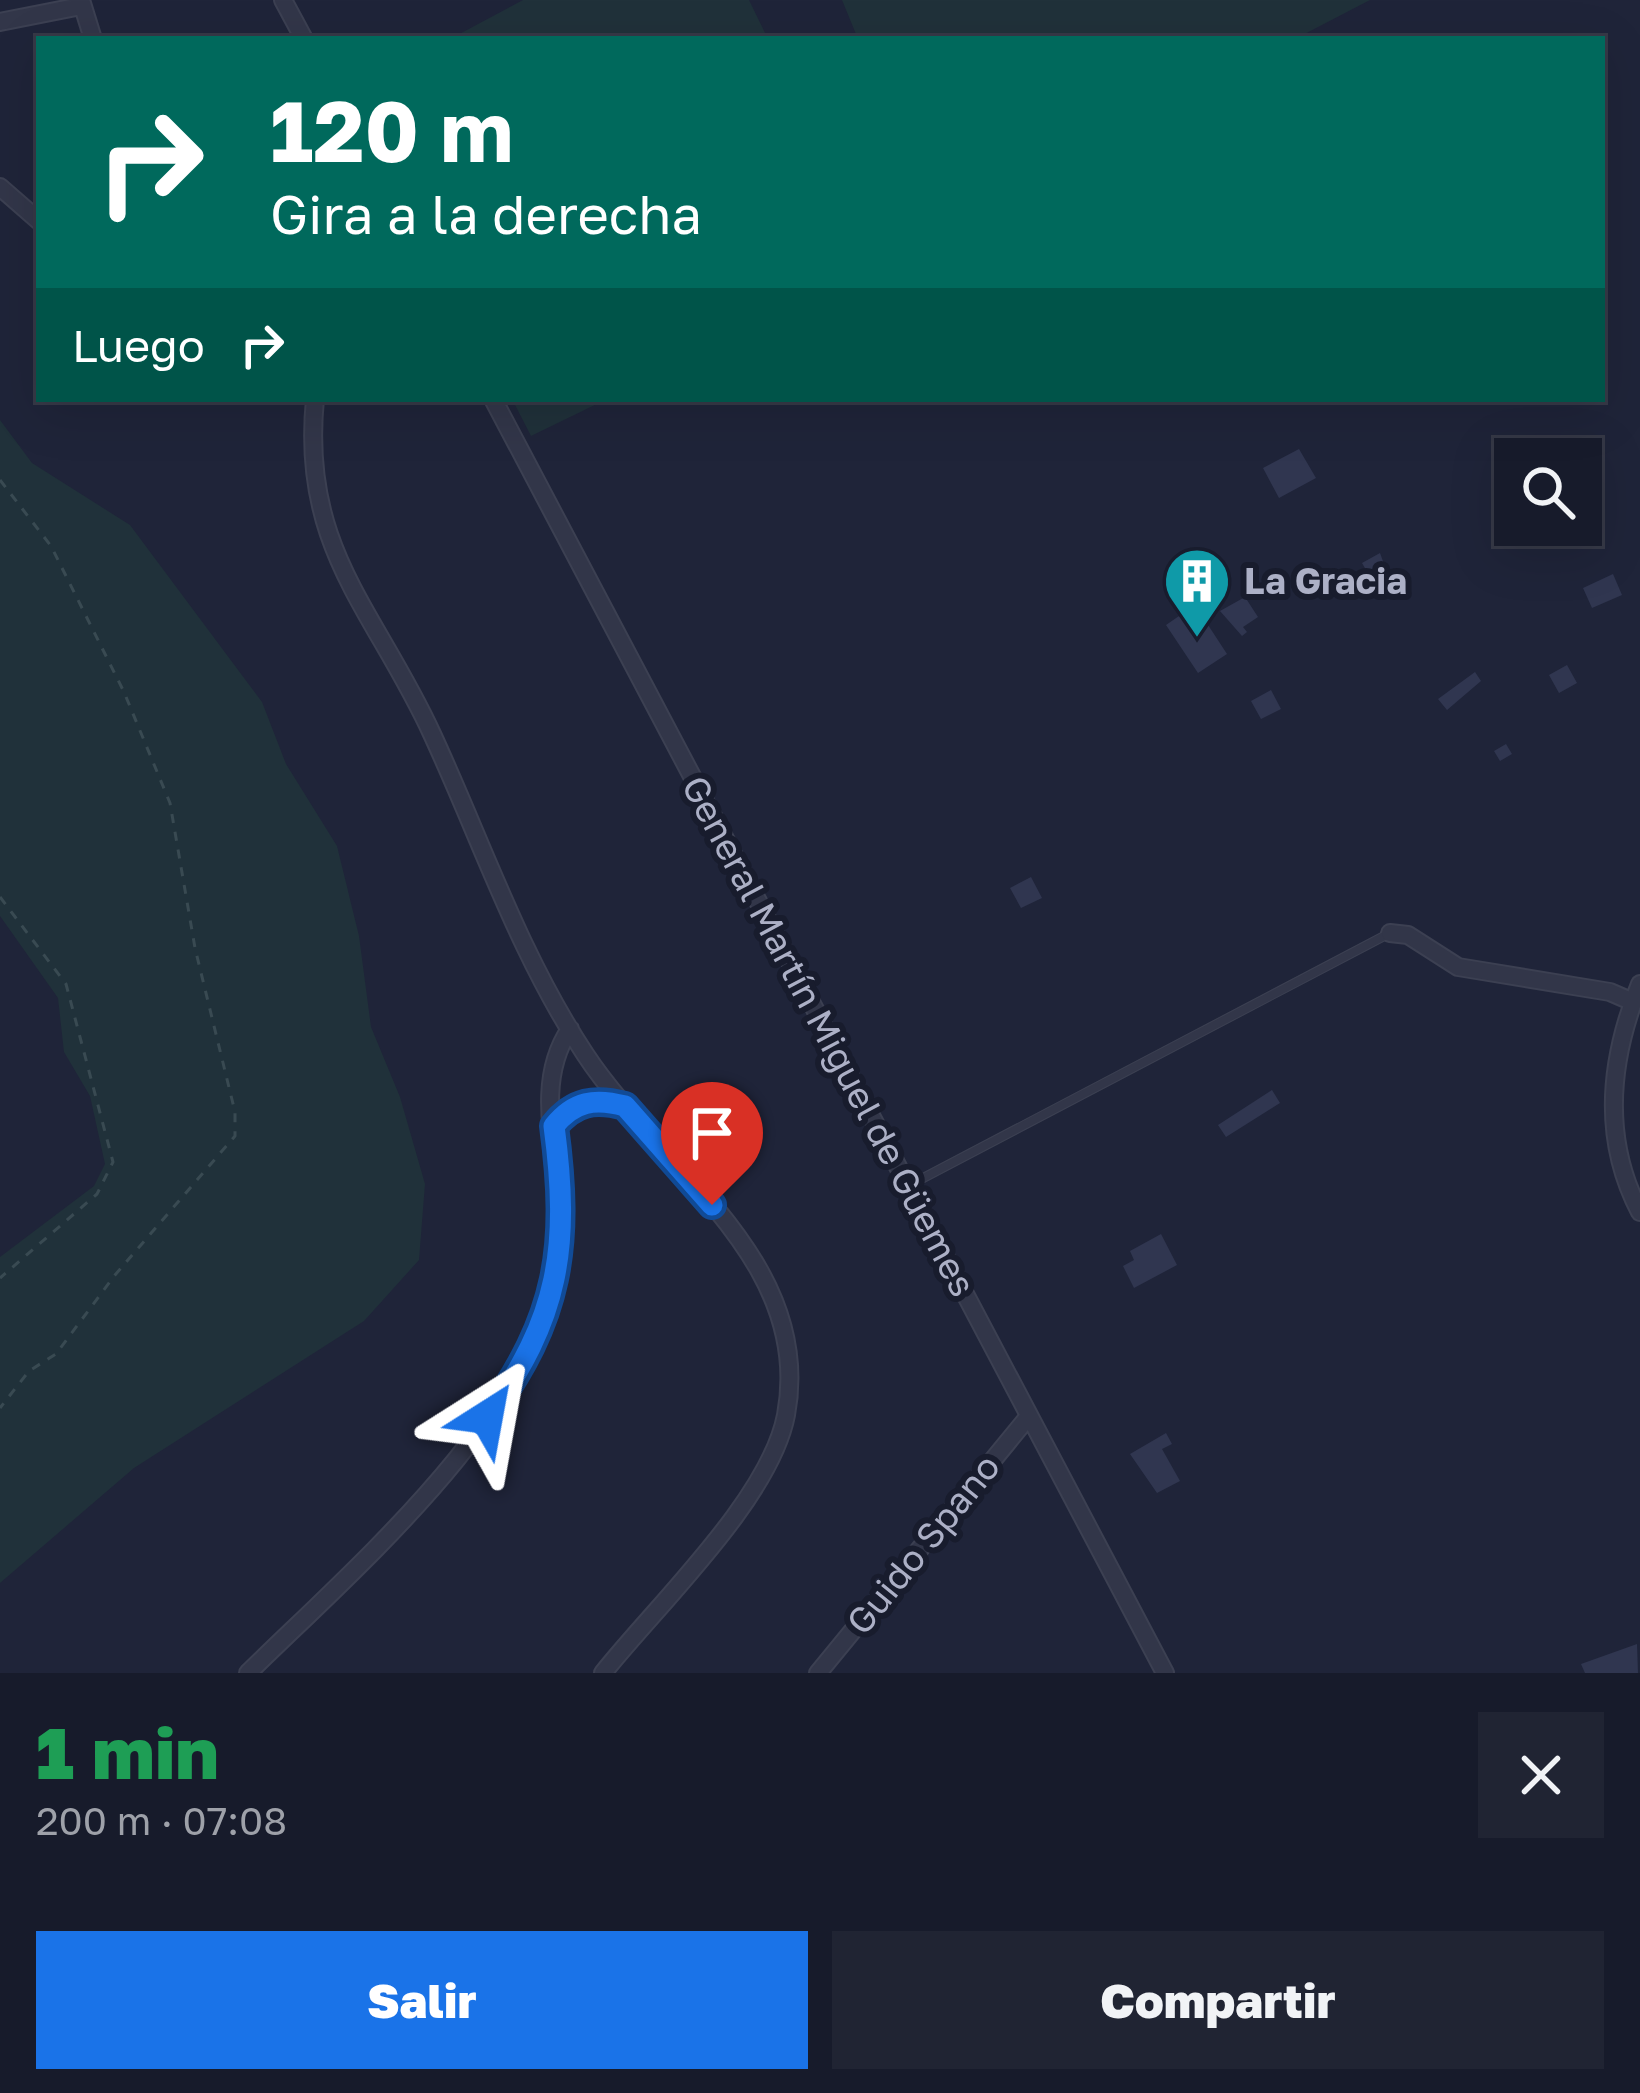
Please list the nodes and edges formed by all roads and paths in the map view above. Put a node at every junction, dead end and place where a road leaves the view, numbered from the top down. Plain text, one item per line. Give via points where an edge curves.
1 (283, 0) edge
2 (81, 3) edge
3 (0, 22) edge
4 (91, 36) edge
5 (302, 36) edge
6 (0, 187) edge
7 (36, 217) edge
8 (315, 402) edge
9 (495, 402) edge
10 (0, 481) edge
11 (0, 897) edge
12 (1390, 933) joint
13 (1640, 984) edge
14 (1633, 1002) junction
15 (570, 1030) junction
16 (625, 1106) junction
17 (554, 1126) junction
18 (908, 1186) junction
19 (1640, 1212) edge
20 (0, 1278) edge
21 (0, 1408) edge
22 (1029, 1416) junction
23 (248, 1673) edge
24 (603, 1673) edge
25 (818, 1673) edge
26 (1165, 1673) edge

1 - 5 street
2 - 3 street
2 - 4 street
6 - 7 street
8 - 15 street via 309,456 337,560 411,690 505,908
9 - 18 street, General Martín Miguel de Güemes
10 - 21 path via 51,546 170,803 235,1112 235,1136 56,1354 29,1371
11 - 20 path via 67,984 113,1162 98,1194
12 - 14 street via 1408,934 1458,967
12 - 18 lane
13 - 14 street
14 - 19 street via 1610,1109
15 - 16 street
15 - 17 street via 549,1072
16 - 17 street via 584,1102
16 - 24 street via 758,1266 783,1325 787,1412 760,1478
17 - 23 street via 562,1255 527,1355 441,1475
18 - 22 street, General Martín Miguel de Güemes
22 - 25 street, Guido Spano
22 - 26 street, General Martín Miguel de Güemes

